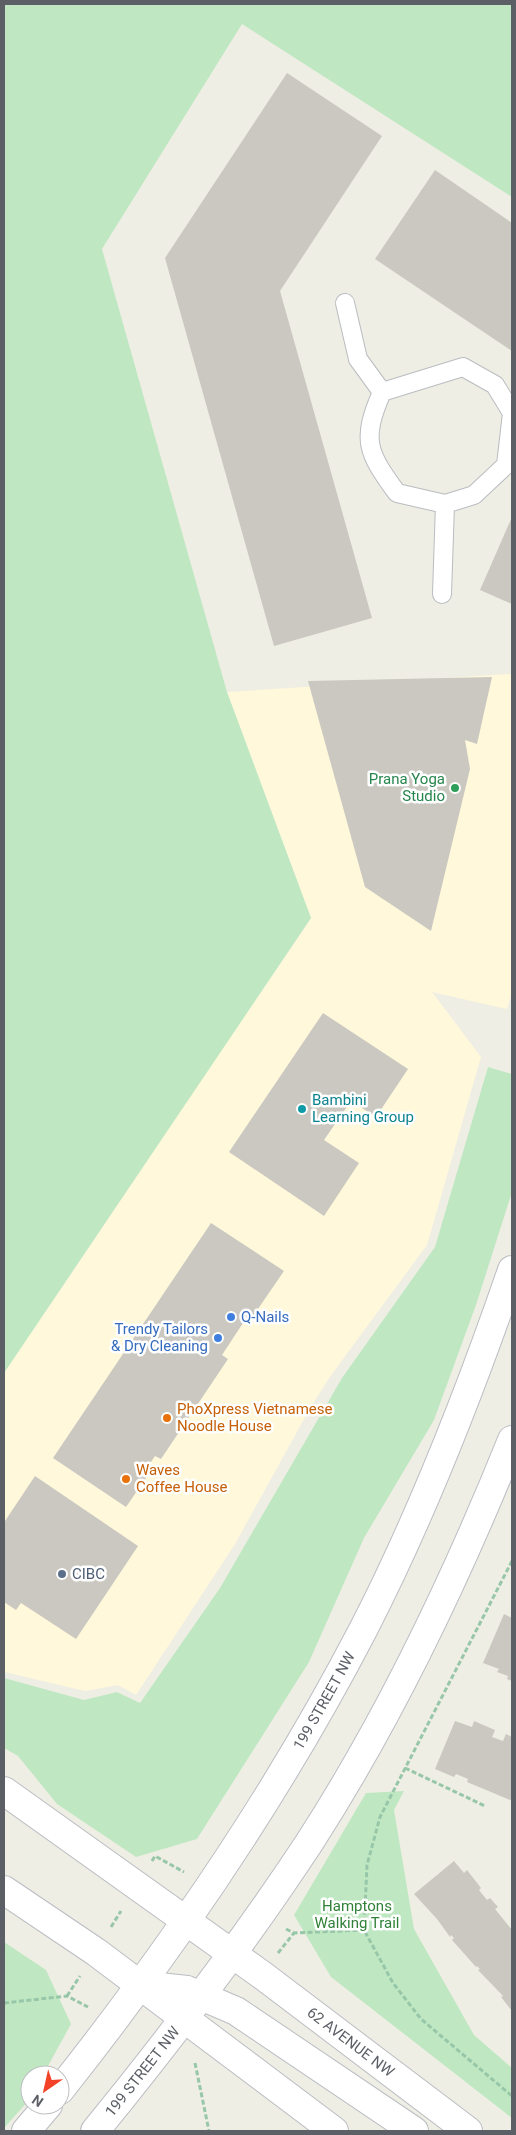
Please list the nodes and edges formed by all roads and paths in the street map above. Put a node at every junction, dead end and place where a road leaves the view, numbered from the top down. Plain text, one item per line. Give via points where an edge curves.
1 (345, 303) dead end
2 (382, 392) junction
3 (512, 413) edge
4 (445, 504) junction
5 (442, 594) dead end
6 (512, 1270) edge
7 (512, 1440) edge
8 (512, 1561) edge
9 (405, 1768) junction
10 (4, 1791) edge
11 (485, 1806) dead end
12 (4, 1890) edge
13 (186, 1920) junction
14 (364, 1930) junction
15 (294, 1933) dead end
16 (232, 1954) junction
17 (140, 1985) junction
18 (66, 1996) dead end
19 (202, 1996) junction
20 (4, 2003) edge
21 (185, 2019) junction
22 (195, 2063) dead end
23 (70, 2077) edge
24 (512, 2096) edge
25 (40, 2115) edge
26 (26, 2131) edge
27 (95, 2131) edge
28 (209, 2131) edge
29 (334, 2131) edge
30 (414, 2131) edge
31 (468, 2131) edge

1 - 2 lane via 358,359
2 - 3 lane via 463,367 495,385
2 - 4 lane via 370,417 368,443 378,467 397,493
3 - 4 lane via 506,465 474,495
4 - 5 lane
6 - 13 main road, 199 STREET NW via 480,1364 429,1488 364,1626 293,1756
7 - 16 main road, 199 STREET NW via 479,1522 418,1653 313,1835
8 - 9 path
9 - 11 path
9 - 14 path via 380,1817 367,1865
10 - 13 main road
12 - 17 main road
13 - 16 main road, 62 AVENUE NW
13 - 17 main road, 199 STREET NW
14 - 15 path
14 - 24 path via 393,1983 421,2020
16 - 19 main road, 199 STREET NW
16 - 31 main road, 62 AVENUE NW
17 - 19 main road via 169,1987
17 - 21 main road
17 - 23 main road, 199 STREET NW
18 - 20 path
19 - 21 main road, 199 STREET NW
19 - 30 main road via 236,2011
21 - 27 main road, 199 STREET NW
21 - 29 main road
22 - 28 path
25 - 26 main road

